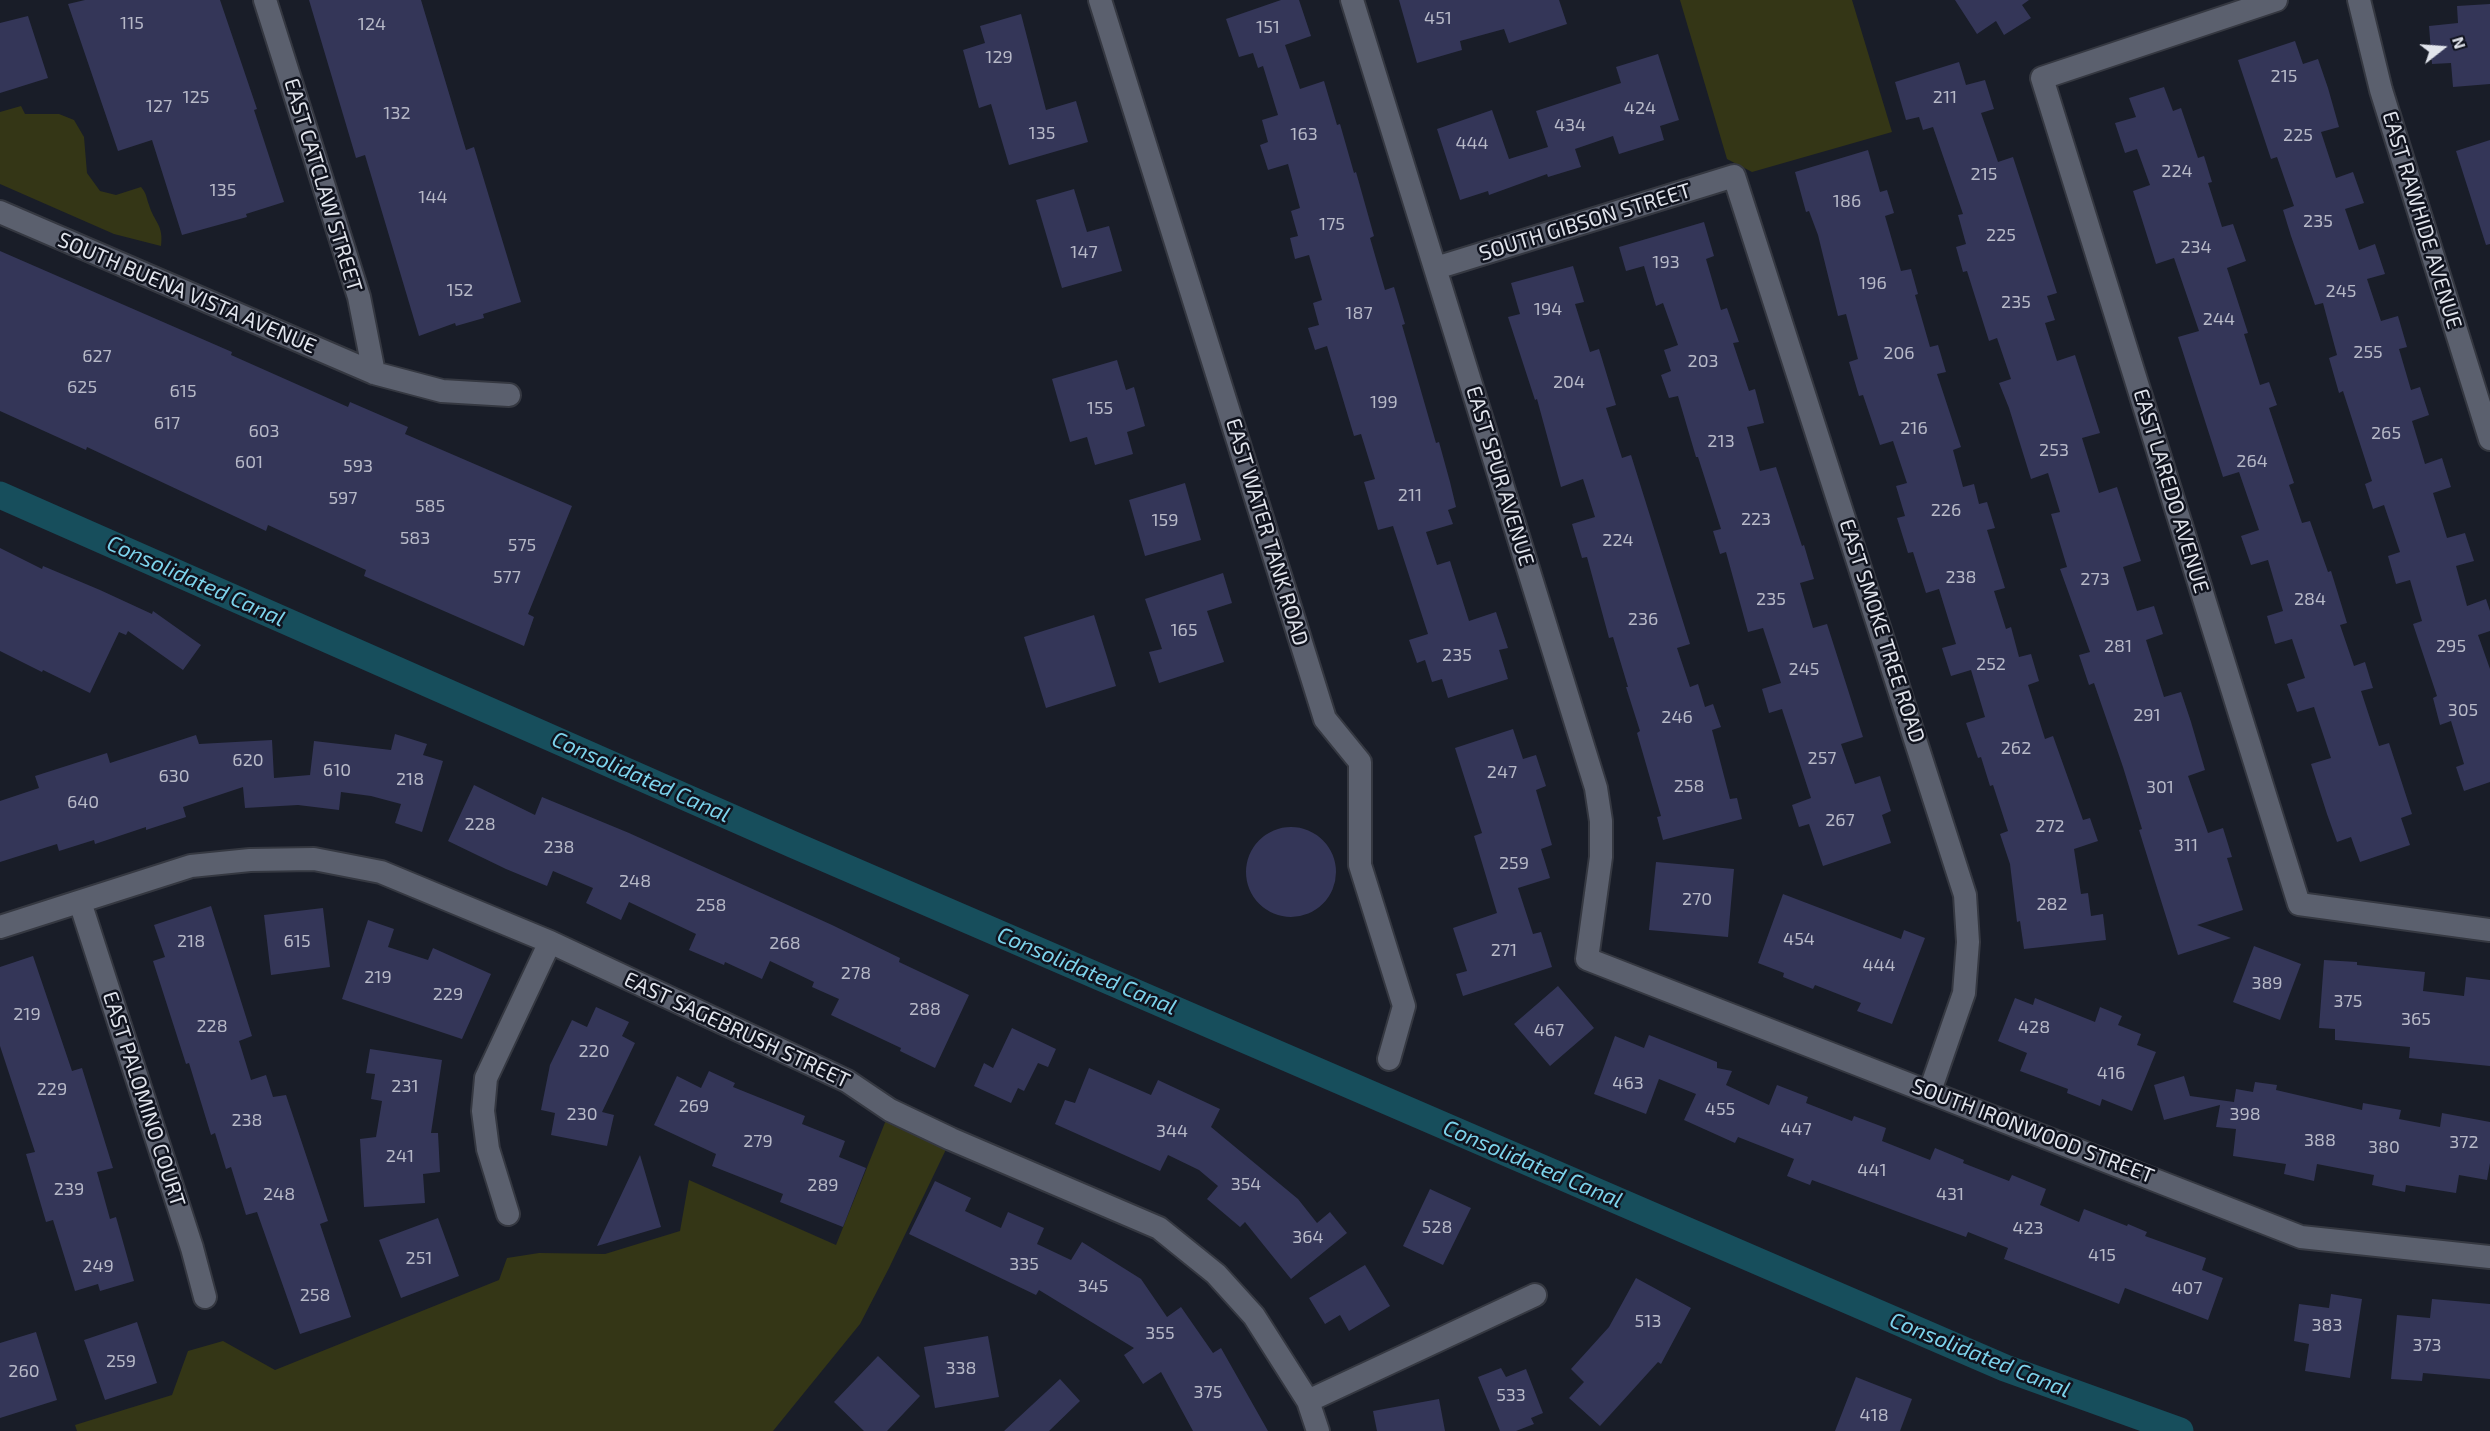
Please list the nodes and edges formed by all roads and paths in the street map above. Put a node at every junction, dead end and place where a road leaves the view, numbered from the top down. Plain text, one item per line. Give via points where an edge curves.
1 (265, 0) edge
2 (1100, 0) edge
3 (1352, 0) edge
4 (2276, 0) edge
5 (2359, 0) edge
6 (1734, 176) joint
7 (0, 213) edge
8 (1436, 268) junction
9 (374, 373) junction
10 (509, 395) dead end
11 (2490, 439) edge
12 (80, 902) junction
13 (0, 927) edge
14 (2490, 930) edge
15 (550, 942) junction
16 (1587, 959) joint
17 (1389, 1059) dead end
18 (1930, 1090) junction
19 (508, 1214) dead end
20 (2490, 1257) edge
21 (1535, 1295) dead end
22 (205, 1297) dead end
23 (1308, 1401) junction
24 (1318, 1431) edge

1 - 9 street, EAST CATCLAW STREET via 359,297
2 - 17 street, EAST WATER TANK ROAD via 1325,718 1360,762 1360,865 1404,1006
3 - 8 street, EAST SPUR AVENUE
4 - 14 street, EAST LAREDO AVENUE via 2042,78 2299,904
5 - 11 street, EAST RAWHIDE AVENUE via 2381,90
6 - 8 street, SOUTH GIBSON STREET
6 - 18 street, EAST SMOKE TREE ROAD via 1965,895 1968,942 1964,993
7 - 9 street, SOUTH BUENA VISTA AVENUE
8 - 16 street, EAST SPUR AVENUE via 1596,788 1601,857
9 - 10 street, SOUTH BUENA VISTA AVENUE via 442,391
12 - 13 street, EAST SAGEBRUSH STREET
12 - 15 street, EAST SAGEBRUSH STREET via 191,867 250,860 314,860 381,872
12 - 22 street, EAST PALOMINO COURT
15 - 19 street via 486,1078 483,1112 488,1149
15 - 23 street, EAST SAGEBRUSH STREET via 847,1081 890,1110 951,1139 1159,1228 1216,1274 1254,1316
16 - 18 street, SOUTH IRONWOOD STREET
18 - 20 street, SOUTH IRONWOOD STREET via 2301,1236
21 - 23 street
23 - 24 street, EAST SAGEBRUSH STREET

